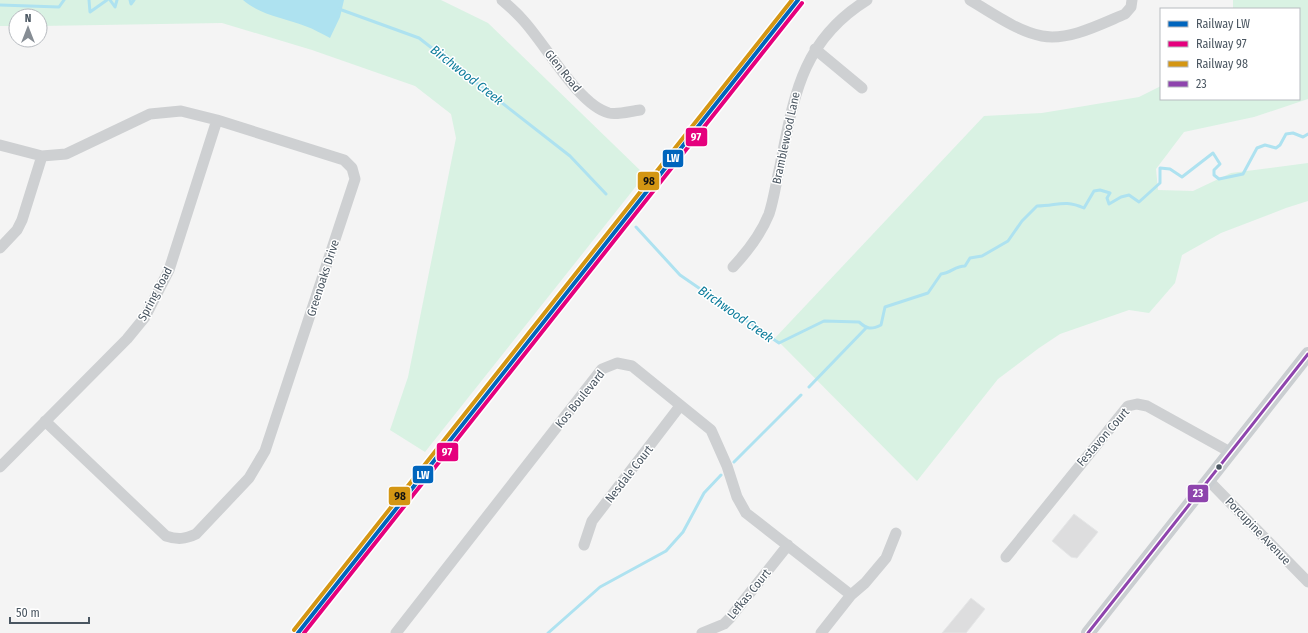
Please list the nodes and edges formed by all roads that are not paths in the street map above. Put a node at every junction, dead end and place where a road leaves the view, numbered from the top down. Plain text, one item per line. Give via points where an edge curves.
1 (502, 0) edge
2 (867, 0) edge
3 (970, 0) edge
4 (1132, 0) edge
5 (816, 49) junction
6 (862, 88) dead end
7 (640, 110) dead end
8 (217, 120) junction
9 (0, 145) edge
10 (42, 156) junction
11 (0, 248) edge
12 (733, 267) dead end
13 (1308, 354) edge
14 (680, 406) junction
15 (45, 421) junction
16 (1230, 452) junction
17 (0, 467) edge
18 (1208, 480) junction
19 (896, 533) dead end
20 (584, 545) dead end
21 (788, 545) junction
22 (1006, 557) dead end
23 (1308, 582) edge
24 (851, 595) junction
25 (396, 633) edge
26 (702, 633) edge
27 (822, 633) edge
28 (1088, 633) edge

1 - 7 street, Glen Road via 522,19 562,71 596,107 610,114
2 - 5 street, Bramblewood Lane via 833,26
3 - 4 street via 1010,23 1042,36 1073,33 1125,14 1131,7
5 - 6 street
5 - 12 street, Bramblewood Lane via 798,85 769,214 748,251
8 - 10 street, Greenoaks Drive via 181,111 150,114 66,154
8 - 15 street, Spring Road via 169,270 145,317 127,339
8 - 15 street, Greenoaks Drive via 344,160 352,168 355,179 259,464 196,534 176,540 166,536
9 - 10 street, Greenoaks Drive
10 - 11 street via 22,220 17,230
13 - 16 main road
14 - 20 street, Nesdale Court via 592,521
14 - 21 street, Kos Boulevard via 712,430 737,497 746,513
14 - 25 street, Kos Boulevard via 632,366 616,363 602,369
15 - 17 street, Spring Road
16 - 18 main road
16 - 22 street, Festavon Court via 1147,406 1128,406
18 - 23 street, Porcupine Avenue
18 - 28 main road
19 - 24 street via 886,558
21 - 24 street, Kos Boulevard
21 - 26 street, Lefkas Court via 730,618 724,624
24 - 27 street

